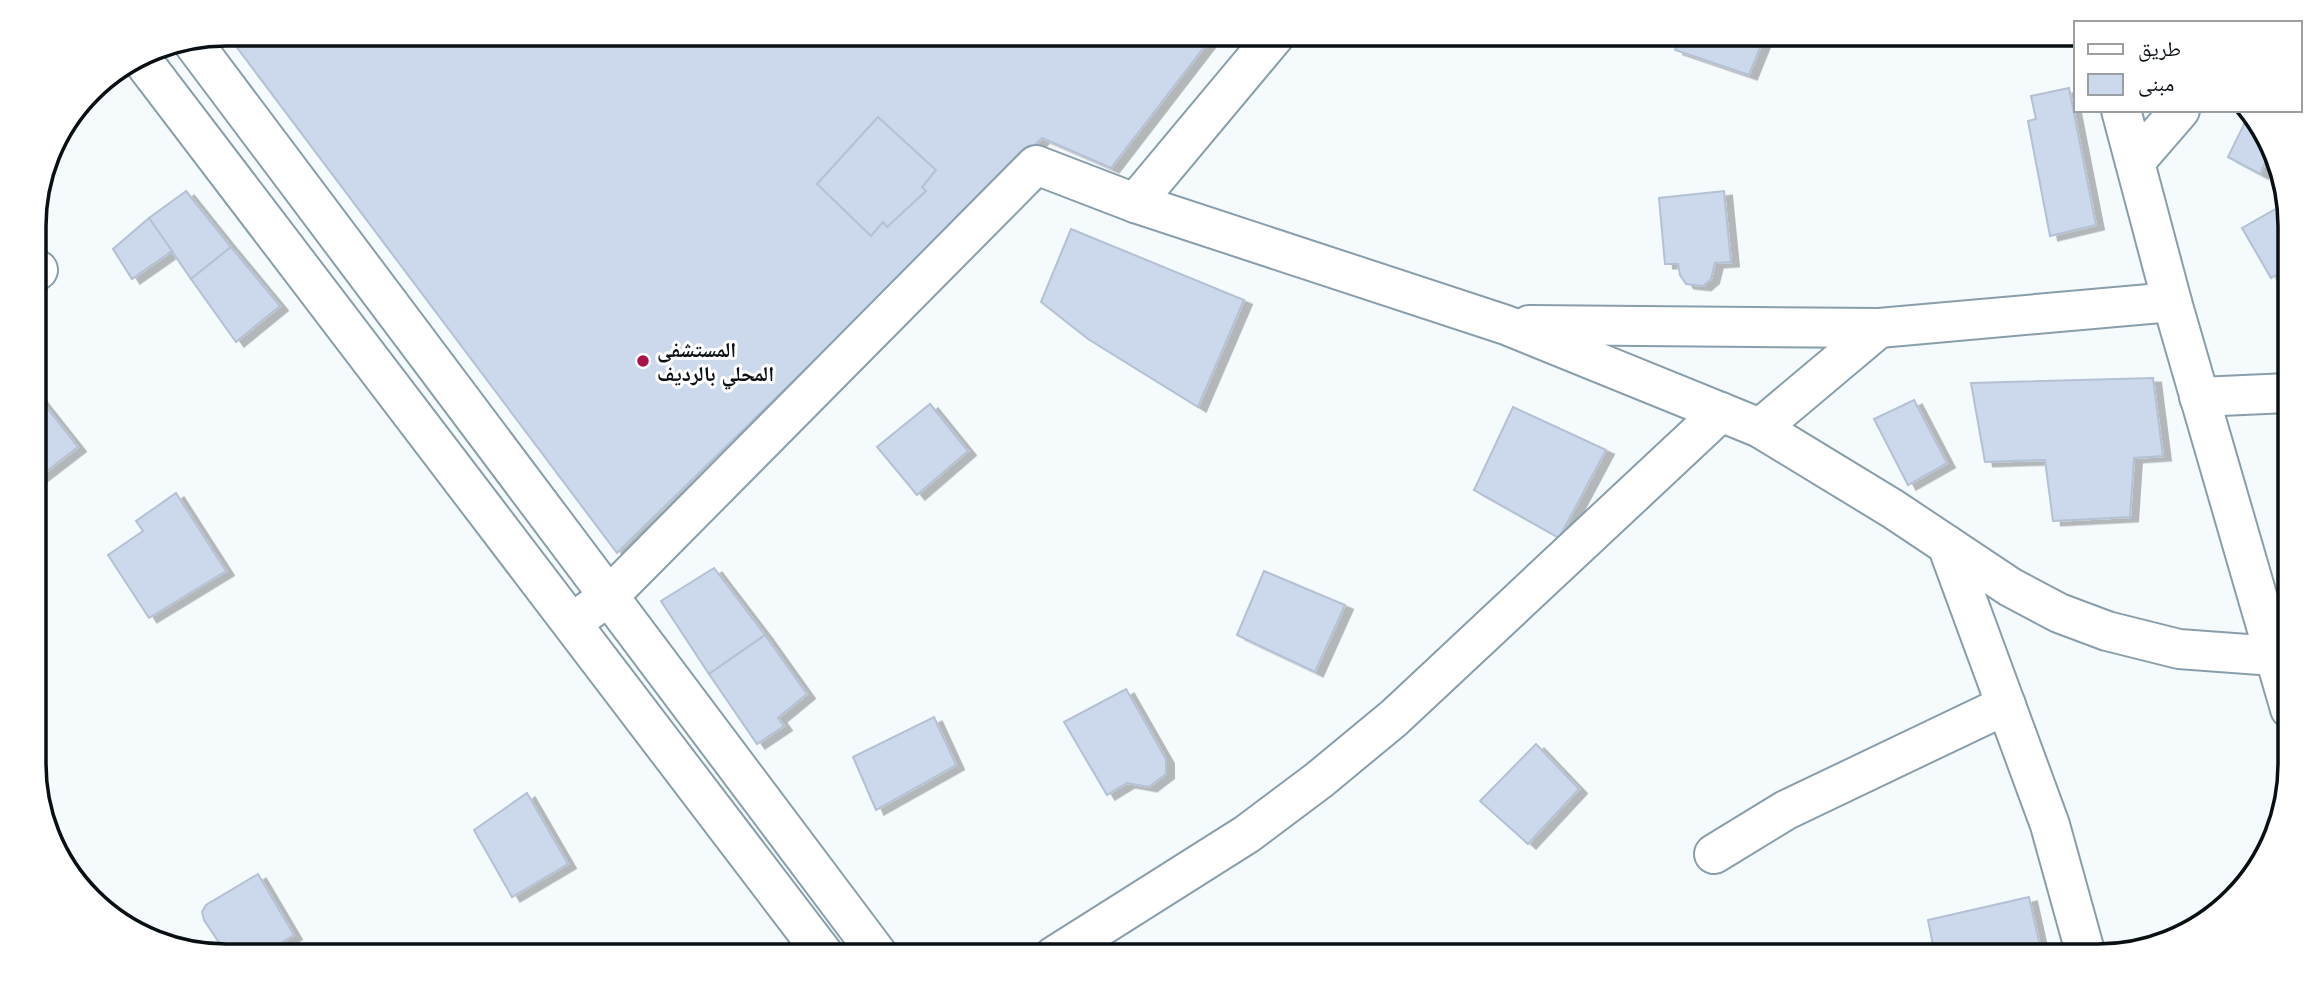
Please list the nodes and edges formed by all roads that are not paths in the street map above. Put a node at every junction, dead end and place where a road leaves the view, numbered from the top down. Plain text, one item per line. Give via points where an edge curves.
1 (1266, 46) edge
2 (197, 48) edge
3 (145, 64) edge
4 (2122, 112) edge
5 (2178, 112) edge
6 (2135, 162) junction
7 (1135, 203) junction
8 (2172, 302) junction
9 (1506, 325) junction
10 (1879, 328) junction
11 (2278, 393) edge
12 (2199, 397) junction
13 (1721, 412) junction
14 (1760, 428) junction
15 (1947, 545) junction
16 (609, 596) junction
17 (572, 623) junction
18 (2274, 656) junction
19 (2278, 669) edge
20 (2006, 705) junction
21 (1714, 854) dead end
22 (2082, 943) edge
23 (816, 944) edge
24 (870, 944) edge
25 (1074, 944) edge

1 - 7 street
2 - 16 street
3 - 17 street
4 - 6 street
5 - 6 street
6 - 8 street
7 - 9 street
7 - 16 street via 1036,165
8 - 10 street
8 - 12 street
9 - 10 street
9 - 13 street
10 - 14 street
11 - 12 street
12 - 18 street
13 - 14 street
13 - 25 street via 1394,718 1319,780 1247,834
14 - 15 street
15 - 18 street via 2010,587 2107,631 2179,649
15 - 20 street
16 - 17 street
16 - 24 street
17 - 23 street
18 - 19 street
20 - 21 street via 1786,810
20 - 22 street via 2050,825

